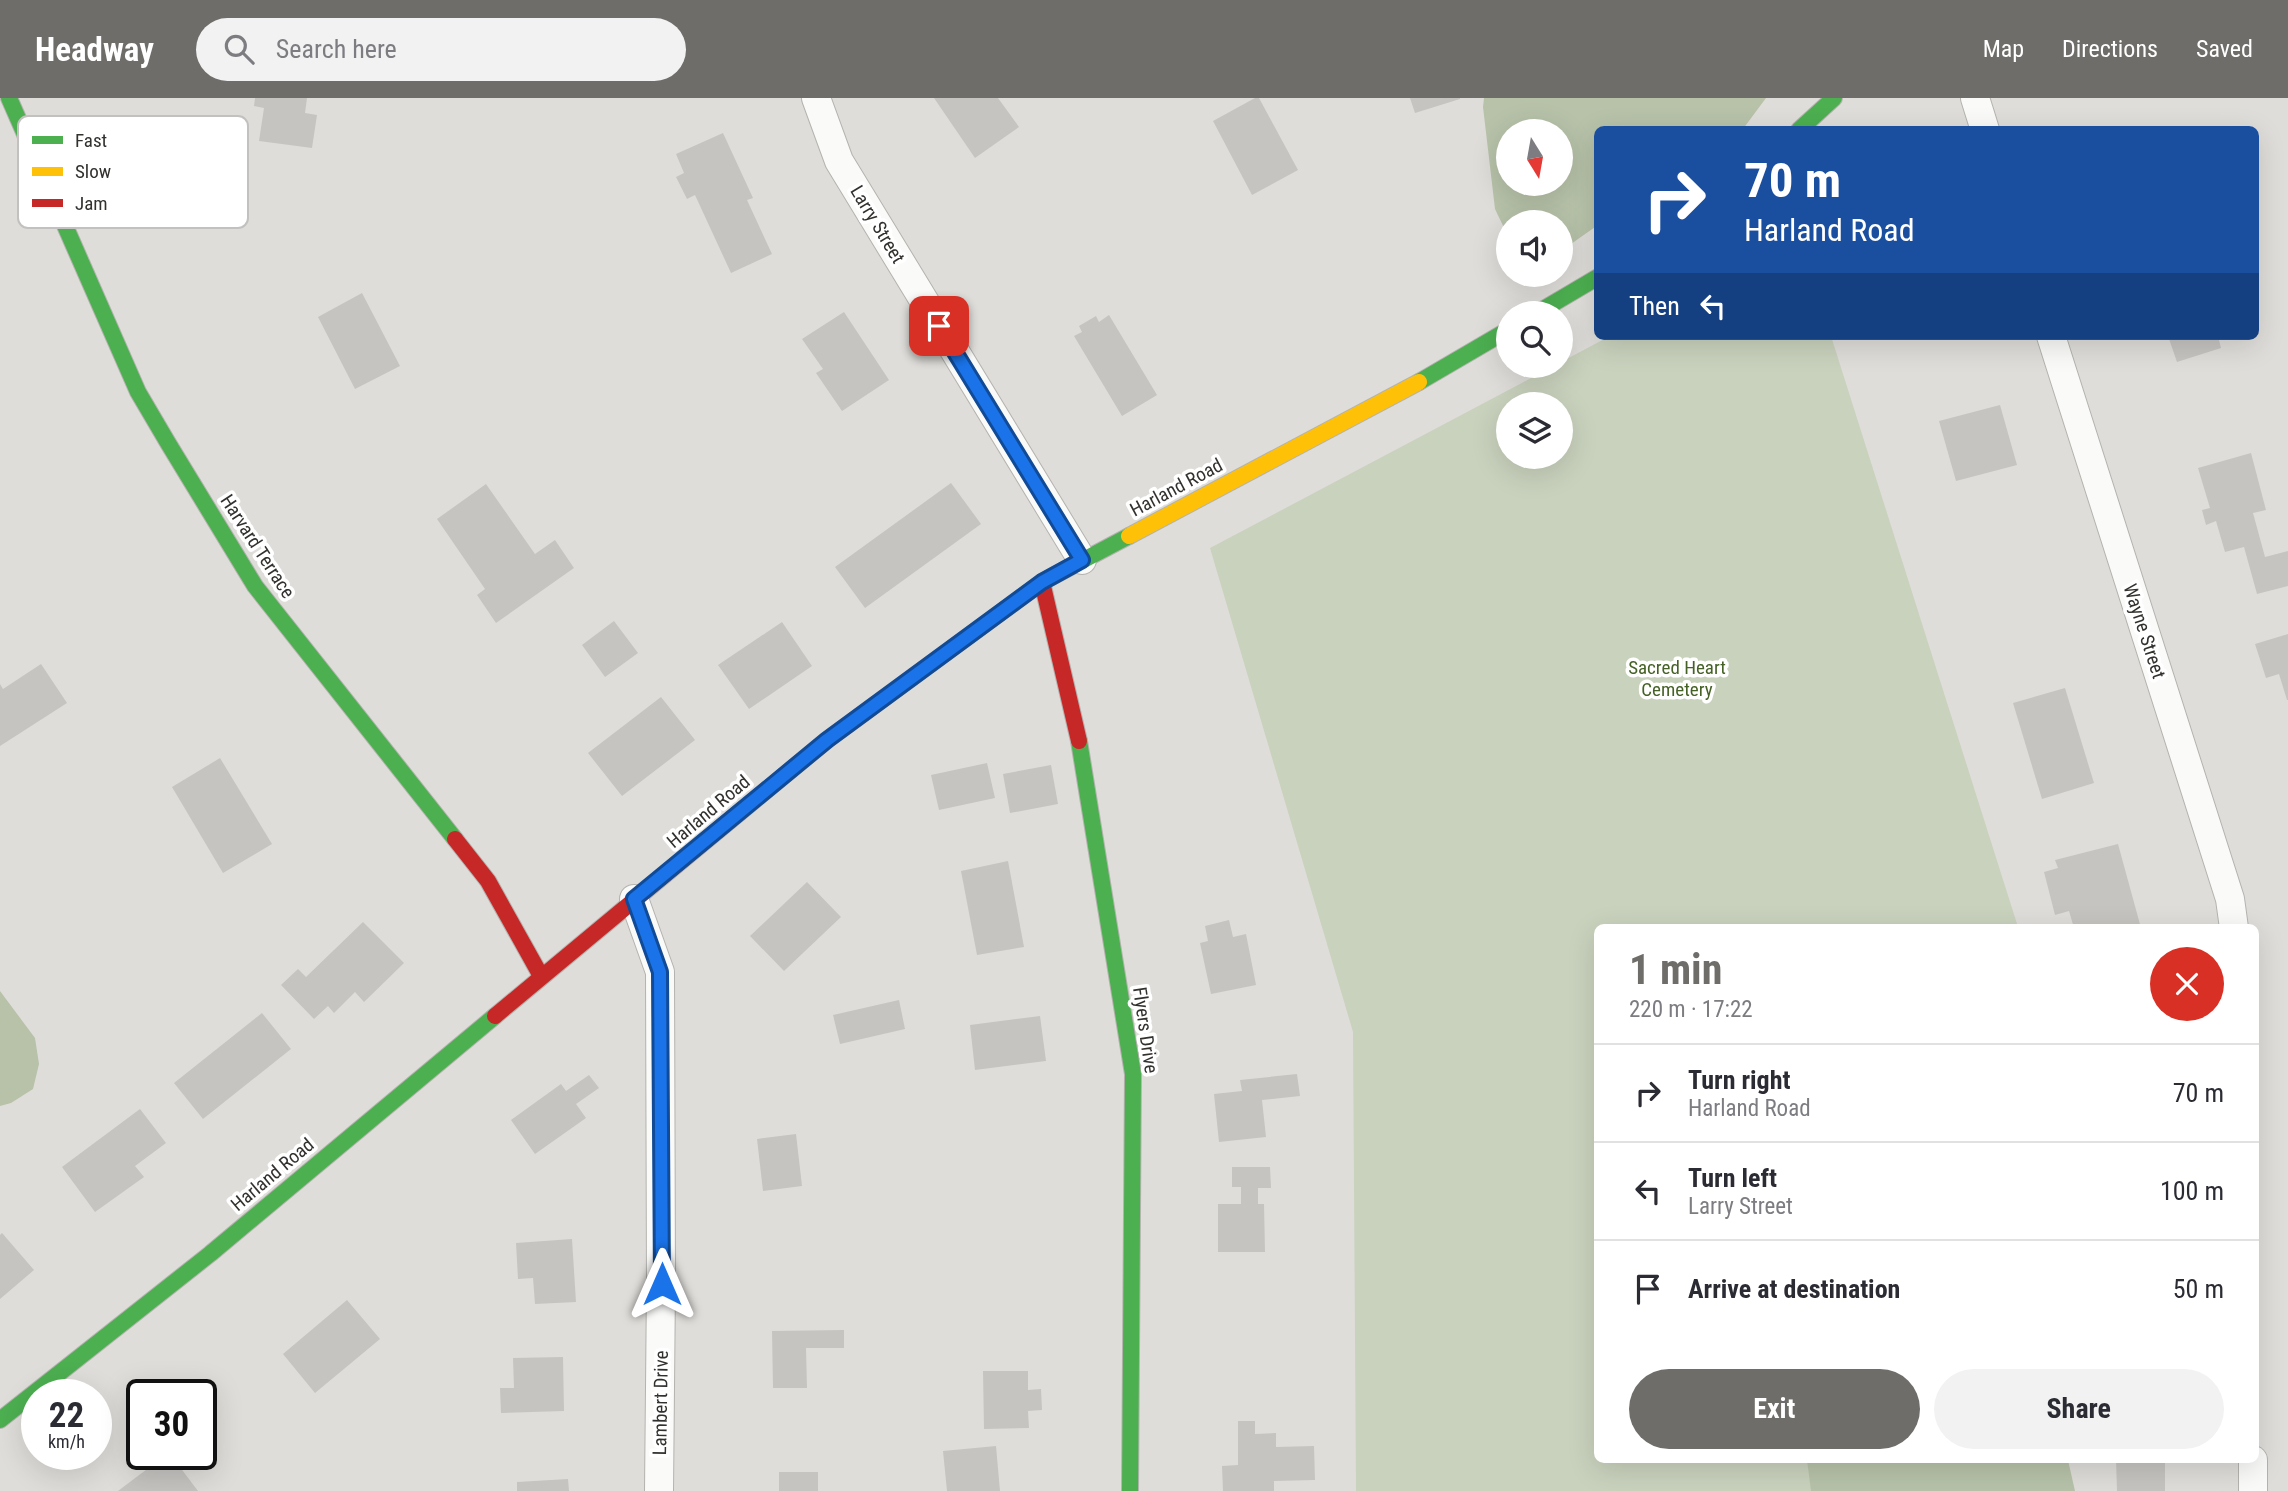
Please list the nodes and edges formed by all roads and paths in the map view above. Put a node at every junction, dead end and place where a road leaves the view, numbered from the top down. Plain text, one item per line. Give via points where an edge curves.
1 (9, 98) edge
2 (816, 98) edge
3 (1834, 98) edge
4 (1975, 98) edge
5 (18, 119) edge
6 (1803, 126) edge
7 (1984, 126) edge
8 (66, 228) edge
9 (1594, 278) edge
10 (1557, 301) edge
11 (1496, 337) edge
12 (2052, 340) edge
13 (1082, 560) junction
14 (1042, 582) junction
15 (634, 899) junction
16 (2233, 924) edge
17 (541, 976) junction
18 (0, 1420) edge
19 (2253, 1463) edge
20 (659, 1491) edge
21 (1130, 1491) edge
22 (2253, 1491) edge

1 - 5 main road, Harvard Terrace
2 - 13 street, Larry Street via 839,161
3 - 6 main road
4 - 7 street
8 - 17 main road, Harvard Terrace via 138,392 255,586 488,881
9 - 10 main road
11 - 13 main road, Harland Road
12 - 16 street, Wayne Street
13 - 14 main road, Harland Road
14 - 15 main road, Harland Road via 827,740
14 - 21 main road, Flyers Drive via 1076,720 1133,1074
15 - 17 main road, Harland Road
15 - 20 street, Lambert Drive via 660,972
17 - 18 main road, Harland Road via 210,1254
19 - 22 street

